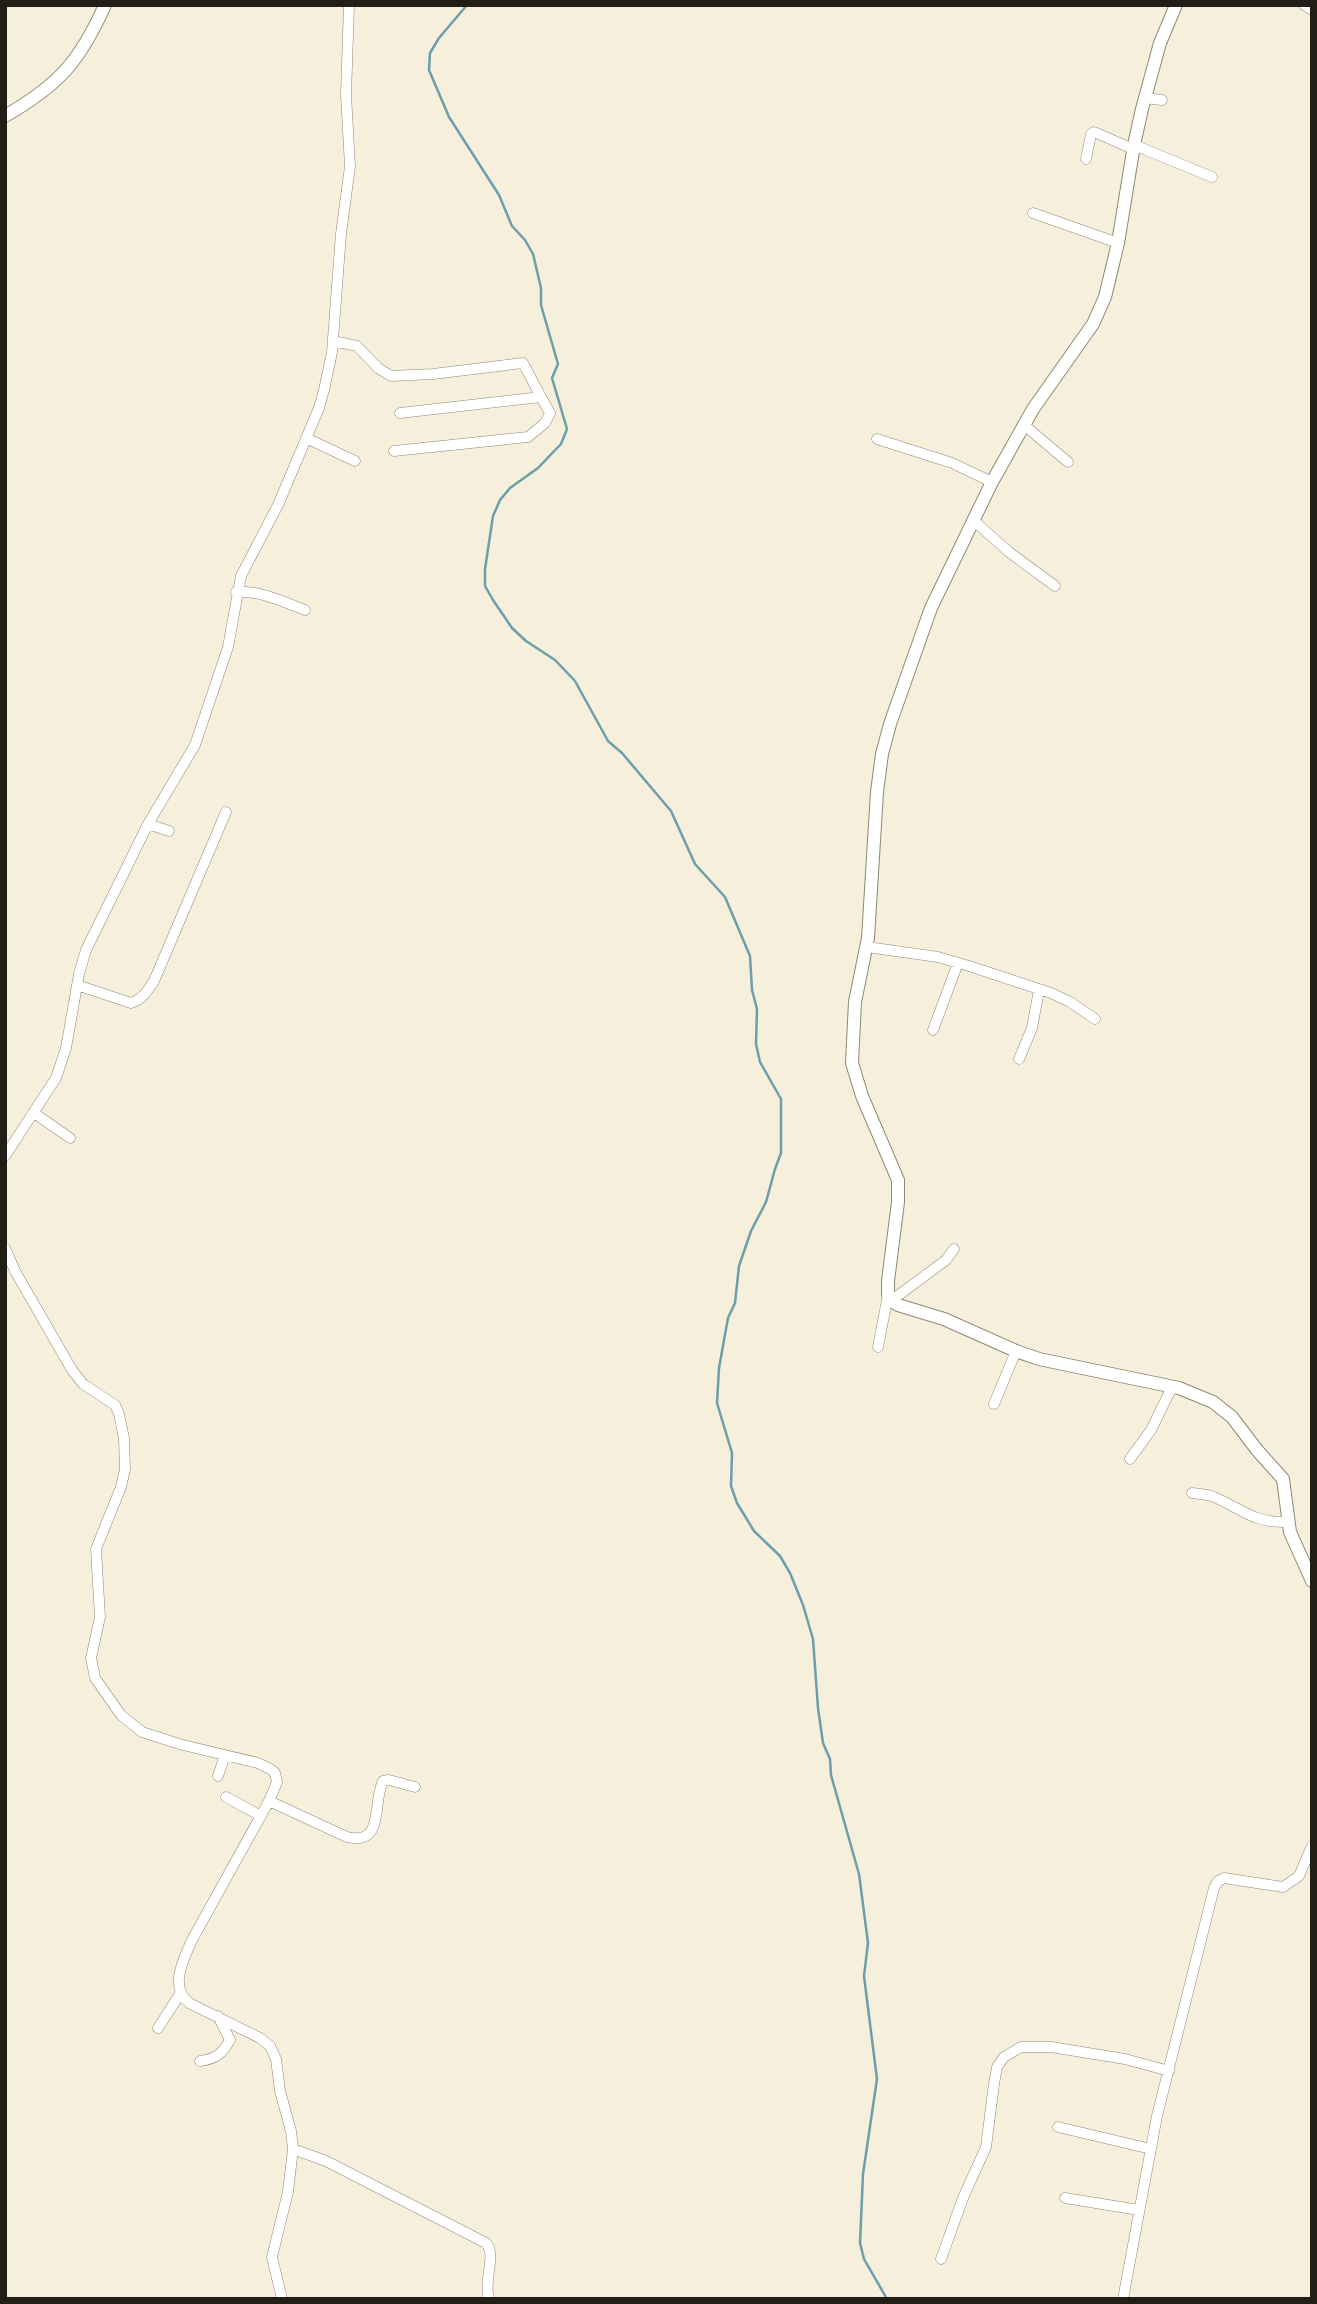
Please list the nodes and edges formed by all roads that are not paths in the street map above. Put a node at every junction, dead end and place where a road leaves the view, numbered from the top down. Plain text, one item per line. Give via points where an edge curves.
1 (105, 5) edge
2 (349, 5) edge
3 (1176, 5) edge
4 (1304, 5) edge
5 (1312, 10) edge
6 (1144, 98) junction
7 (1161, 100) dead end
8 (5, 116) edge
9 (1133, 147) junction
10 (1086, 159) dead end
11 (1212, 177) dead end
12 (1033, 213) dead end
13 (1118, 243) junction
14 (332, 341) junction
15 (541, 397) junction
16 (400, 413) dead end
17 (1024, 425) junction
18 (306, 438) junction
19 (877, 439) dead end
20 (394, 451) dead end
21 (355, 461) dead end
22 (1068, 462) dead end
23 (992, 482) junction
24 (973, 520) junction
25 (1055, 586) dead end
26 (236, 592) junction
27 (305, 610) dead end
28 (226, 812) dead end
29 (148, 824) junction
30 (169, 831) dead end
31 (867, 947) junction
32 (958, 963) junction
33 (77, 985) junction
34 (1039, 990) junction
35 (1095, 1019) dead end
36 (933, 1030) dead end
37 (1019, 1059) dead end
38 (34, 1113) junction
39 (70, 1138) dead end
40 (5, 1156) edge
41 (5, 1248) edge
42 (954, 1250) dead end
43 (890, 1298) junction
44 (878, 1347) dead end
45 (1016, 1351) junction
46 (1172, 1387) junction
47 (994, 1404) dead end
48 (1130, 1458) dead end
49 (1192, 1493) dead end
50 (1288, 1522) junction
51 (1312, 1581) edge
52 (225, 1755) junction
53 (218, 1776) dead end
54 (415, 1787) dead end
55 (226, 1797) dead end
56 (269, 1801) junction
57 (261, 1816) junction
58 (1312, 1846) edge
59 (180, 1994) junction
60 (218, 2016) junction
61 (158, 2028) dead end
62 (200, 2061) dead end
63 (1169, 2071) junction
64 (1058, 2127) dead end
65 (293, 2149) junction
66 (1151, 2150) junction
67 (1065, 2198) dead end
68 (1139, 2210) junction
69 (941, 2259) dead end
70 (282, 2299) edge
71 (489, 2299) edge
72 (1123, 2299) edge

1 - 8 street via 91,36 63,75
2 - 14 street via 346,95 351,166
3 - 6 street
4 - 5 street
6 - 7 street
6 - 9 street
9 - 10 street via 1094,132
9 - 11 street
9 - 13 street
12 - 13 street
13 - 17 street via 1093,324
14 - 15 street via 357,346 391,376 523,363
14 - 18 street via 324,390
15 - 16 street
15 - 20 street via 550,413 528,437
17 - 22 street
17 - 23 street
18 - 21 street
18 - 26 street
19 - 23 street via 952,463
23 - 24 street
24 - 25 street
24 - 31 street via 931,608 882,754
26 - 27 street
26 - 29 street via 228,647 200,733
28 - 33 street via 148,991 131,1003
29 - 30 street
29 - 33 street via 89,943
31 - 32 street
31 - 43 street via 855,1002 852,1063 898,1180 888,1274
32 - 34 street
32 - 36 street
33 - 38 street via 60,1069
34 - 35 street via 1070,1002
34 - 37 street via 1032,1028
38 - 39 street
38 - 40 street
41 - 52 street via 76,1376 114,1405 121,1422 124,1477 96,1549 100,1617 91,1658 95,1678 121,1716 142,1732
42 - 43 street
43 - 44 street
43 - 45 street
45 - 46 street
45 - 47 street
46 - 48 street via 1151,1430
46 - 50 street via 1213,1402 1232,1417 1283,1479
49 - 50 street via 1213,1496 1253,1518
50 - 51 street
52 - 53 street
52 - 56 street via 258,1763 275,1773
54 - 56 street via 383,1781 373,1826 360,1840
55 - 57 street
56 - 57 street
57 - 59 street via 192,1940 179,1974
58 - 63 street via 1299,1876 1283,1886 1218,1881
59 - 60 street
59 - 61 street
60 - 62 street via 230,2040 217,2057
60 - 65 street via 270,2046
63 - 66 street
63 - 69 street via 1051,2047 1021,2047 1004,2057 997,2067 986,2147
64 - 66 street
65 - 70 street via 272,2257
65 - 71 street via 326,2161 486,2243 491,2249 486,2278
66 - 68 street
67 - 68 street
68 - 72 street

